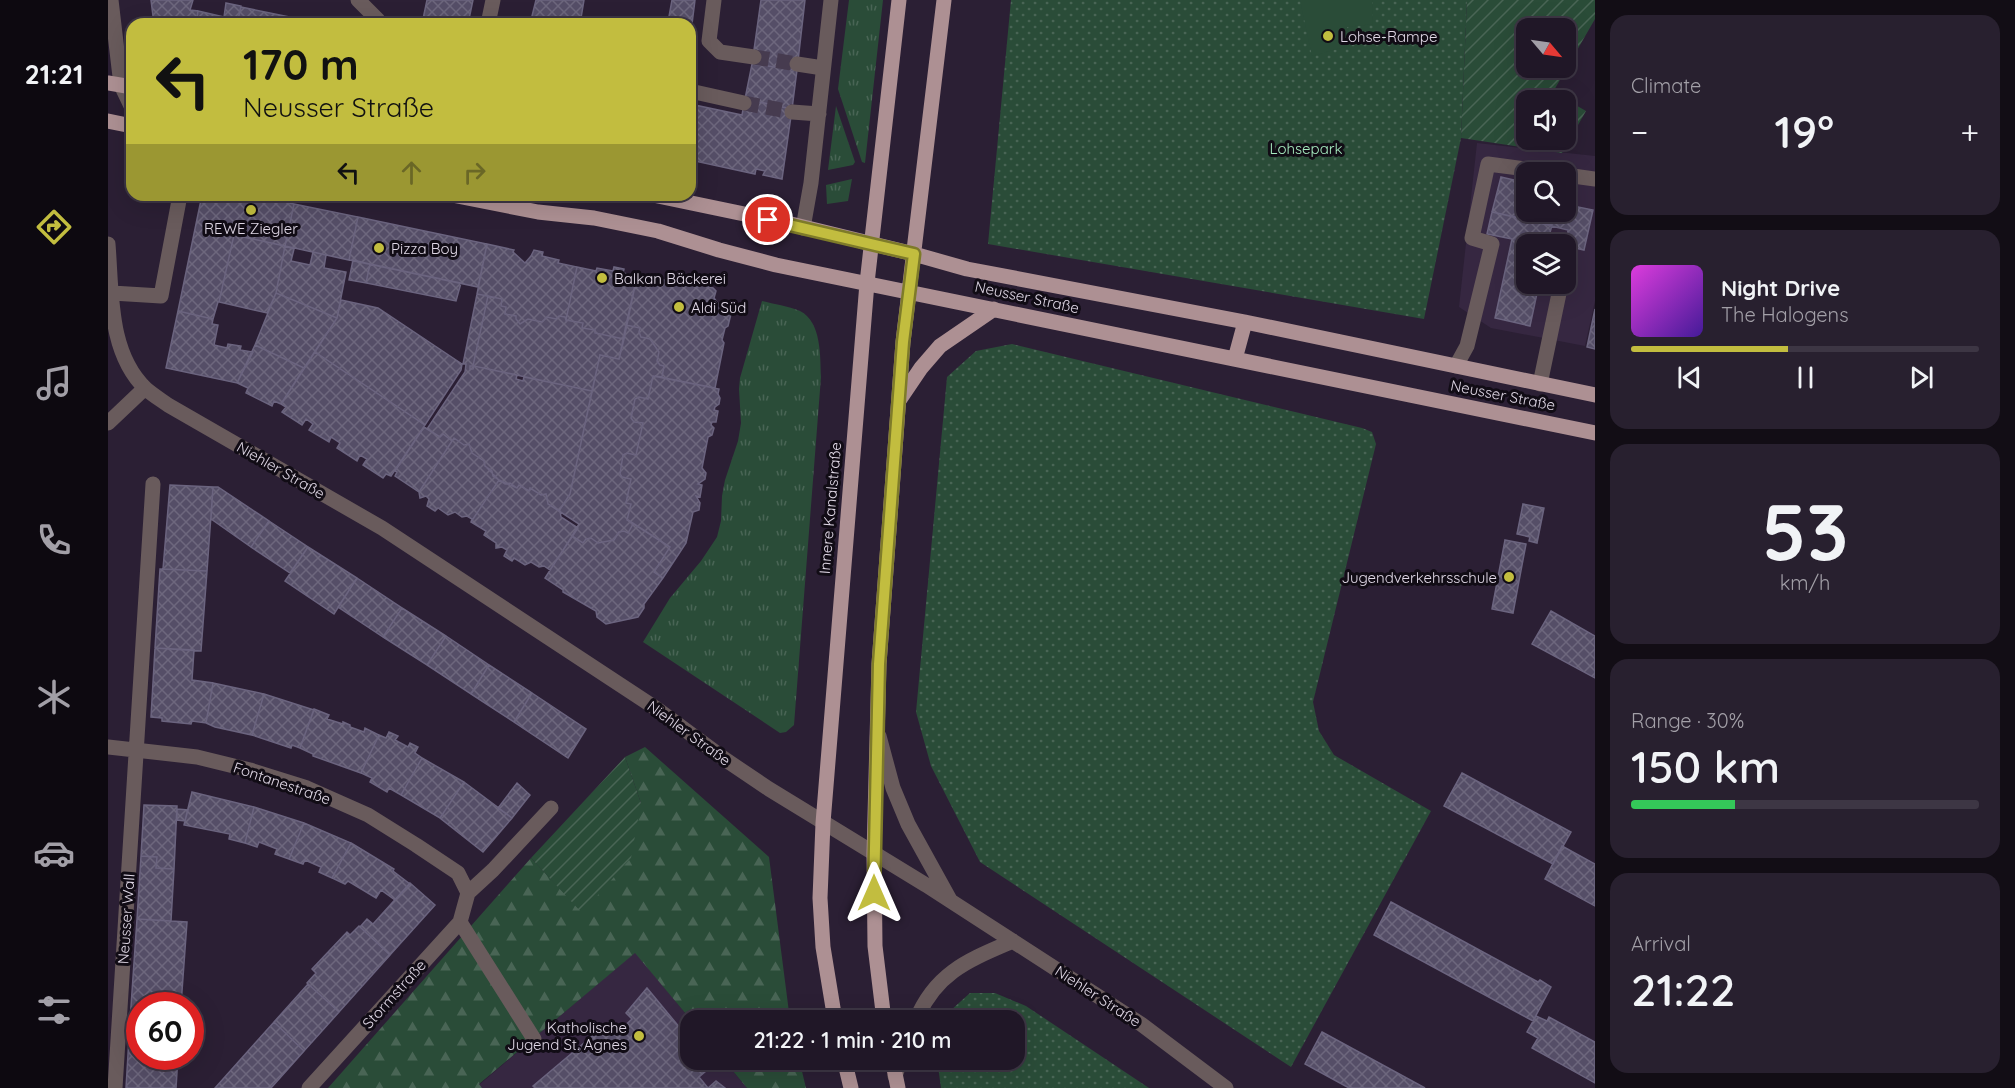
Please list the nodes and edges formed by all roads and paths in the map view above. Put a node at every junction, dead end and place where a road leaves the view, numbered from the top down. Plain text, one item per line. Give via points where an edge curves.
1 (111, 0) edge
2 (358, 0) edge
3 (493, 0) edge
4 (714, 0) edge
5 (831, 0) edge
6 (899, 0) edge
7 (944, 0) edge
8 (376, 18) edge
9 (489, 18) edge
10 (753, 57) tunnel mouth
11 (797, 64) tunnel mouth
12 (823, 68) junction
13 (120, 85) edge
14 (696, 93) edge
15 (744, 103) tunnel mouth
16 (792, 112) tunnel mouth
17 (819, 114) junction
18 (108, 121) edge
19 (126, 125) edge
20 (1516, 168) edge
21 (1576, 176) edge
22 (1595, 178) edge
23 (179, 201) edge
24 (482, 201) edge
25 (514, 201) edge
26 (680, 201) edge
27 (521, 209) junction
28 (803, 228) junction
29 (108, 244) edge
30 (872, 244) junction
31 (914, 254) junction
32 (867, 283) junction
33 (909, 292) junction
34 (112, 293) junction
35 (1559, 294) edge
36 (994, 309) junction
37 (1245, 322) junction
38 (1235, 359) junction
39 (1456, 366) junction
40 (1540, 384) junction
41 (146, 388) junction
42 (1595, 395) edge
43 (899, 401) junction
44 (108, 423) edge
45 (1595, 432) edge
46 (153, 484) dead end
47 (877, 727) junction
48 (108, 747) edge
49 (137, 751) junction
50 (551, 808) dead end
51 (823, 823) junction
52 (874, 854) junction
53 (468, 893) junction
54 (952, 902) junction
55 (460, 922) junction
56 (1013, 941) junction
57 (833, 1010) edge
58 (883, 1010) edge
59 (921, 1010) edge
60 (534, 1039) dead end
61 (847, 1070) edge
62 (115, 1088) edge
63 (309, 1088) edge
64 (851, 1088) edge
65 (1227, 1088) edge

1 - 13 street
2 - 8 street
3 - 9 street
4 - 10 street via 709,41 720,52
5 - 12 street
6 - 30 main road, Innere Kanalstraße
7 - 31 main road
11 - 12 street
12 - 17 street
14 - 15 street
16 - 17 street
17 - 28 street
18 - 19 main road
20 - 39 street via 1488,165 1472,238 1492,244 1467,345
21 - 22 street
23 - 34 street via 161,296
24 - 27 main road, Neusser Straße
25 - 27 main road
26 - 28 main road, Neusser Straße
27 - 32 main road, Neusser Straße via 658,231 776,265
28 - 30 main road, Neusser Straße
29 - 34 street
30 - 31 main road, Neusser Straße
30 - 32 main road, Innere Kanalstraße
31 - 33 main road
31 - 37 main road, Neusser Straße via 967,269
32 - 33 main road, Neusser Straße
32 - 51 main road, Innere Kanalstraße
33 - 36 main road, Neusser Straße
33 - 43 main road
34 - 41 street via 115,332 124,358
35 - 40 street
36 - 38 main road, Neusser Straße
36 - 43 main road via 940,346
37 - 38 main road
37 - 39 main road, Neusser Straße
38 - 45 main road, Neusser Straße
39 - 40 main road, Neusser Straße
40 - 42 main road, Neusser Straße
41 - 44 street
41 - 51 street, Niehler Straße via 168,405 392,534 648,702 726,760
43 - 47 main road
46 - 49 street, Neusser Wall
47 - 52 main road
47 - 54 street via 893,788 908,824
48 - 49 street
49 - 53 street, Fontanestraße via 198,757 307,788 368,815 416,845 458,873
49 - 62 street, Neusser Wall
50 - 53 street
51 - 52 street, Niehler Straße
51 - 57 main road, Innere Kanalstraße via 820,898
52 - 54 street, Niehler Straße
52 - 58 main road via 874,946
53 - 55 street, Stormstraße
54 - 56 street, Niehler Straße
55 - 60 street
55 - 63 street, Stormstraße
56 - 59 street via 972,958 942,979
56 - 65 street, Niehler Straße via 1141,1024
61 - 64 main road

